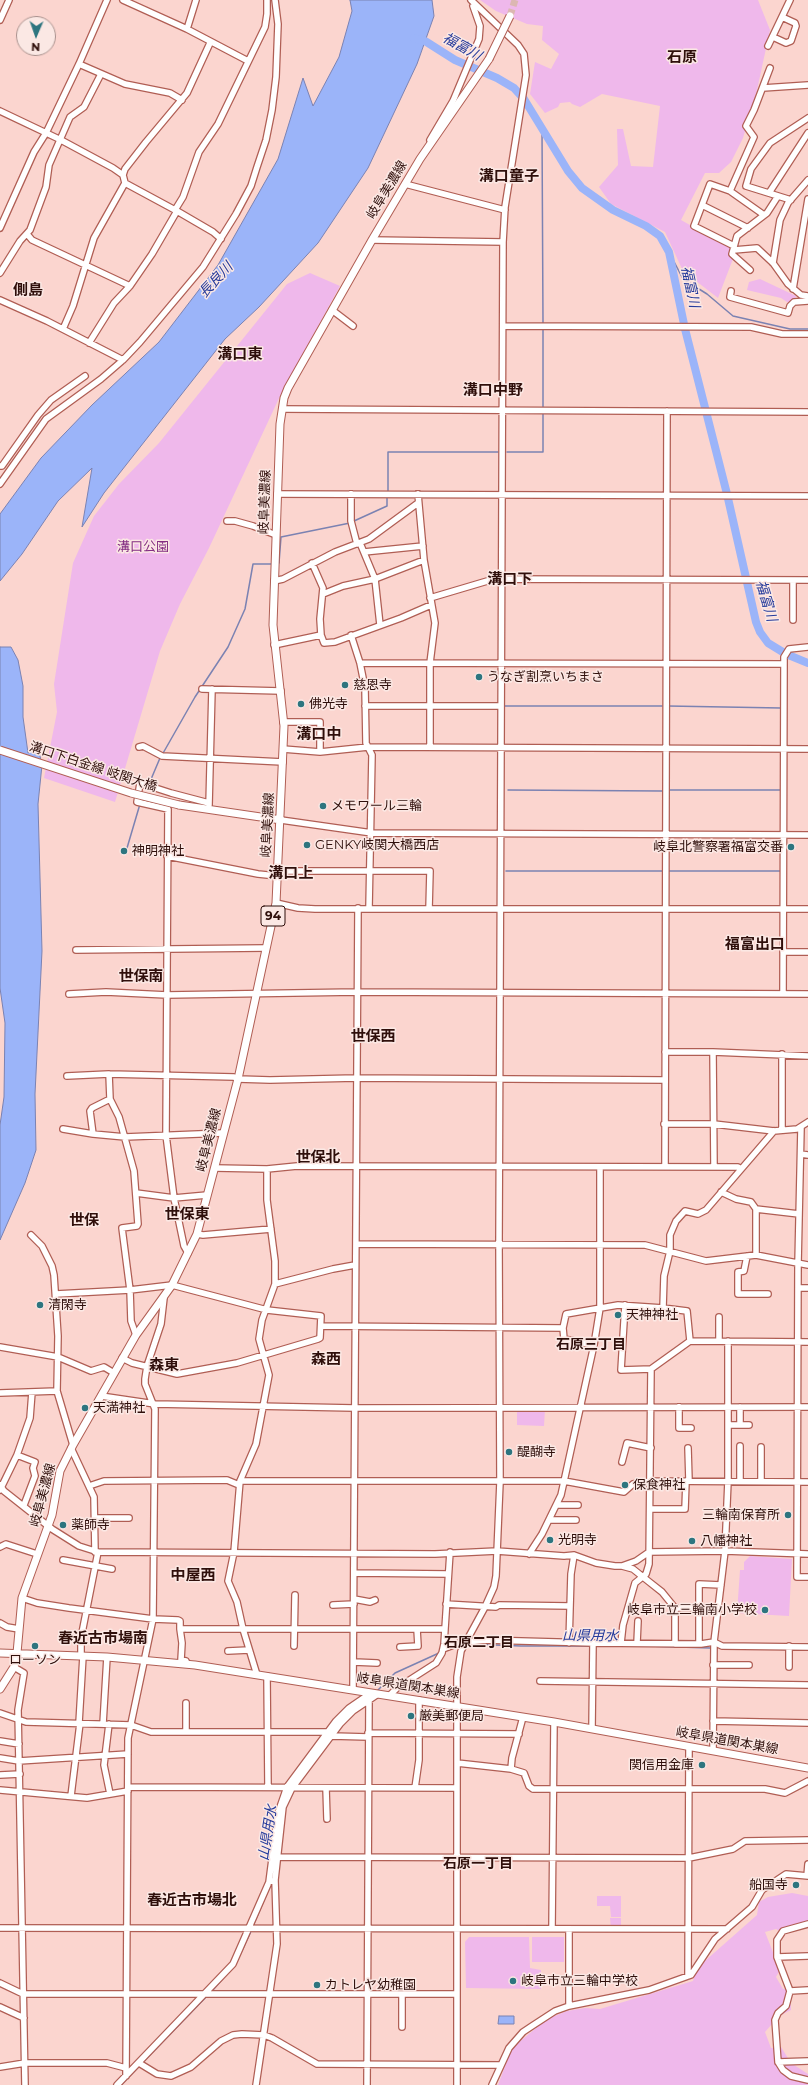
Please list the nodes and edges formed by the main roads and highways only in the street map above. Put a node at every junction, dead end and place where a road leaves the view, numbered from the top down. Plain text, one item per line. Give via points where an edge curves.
1 (510, 16) tunnel mouth
2 (0, 750) edge
3 (281, 820) junction
4 (0, 1653) edge
5 (17, 1653) junction
6 (0, 1689) edge
7 (808, 1768) edge

1 - 3 main road, 岐阜美濃線 / 94, bridge via 500,40 420,159 372,240 288,388 282,409 273,624 283,722
2 - 3 main road, 溝口下白金線 岐関大橋, bridge via 130,793 179,805 209,806
3 - 5 main road, 岐阜美濃線 / 94 via 276,903 238,1079 197,1234 172,1285 122,1358 60,1471 49,1525 22,1598
4 - 5 main road, 岐阜県道関本巣線
5 - 6 main road, 岐阜美濃線 / 94 via 14,1667
5 - 7 main road, 岐阜県道関本巣線 via 145,1659 257,1674 353,1689 369,1697 378,1694 390,1695

